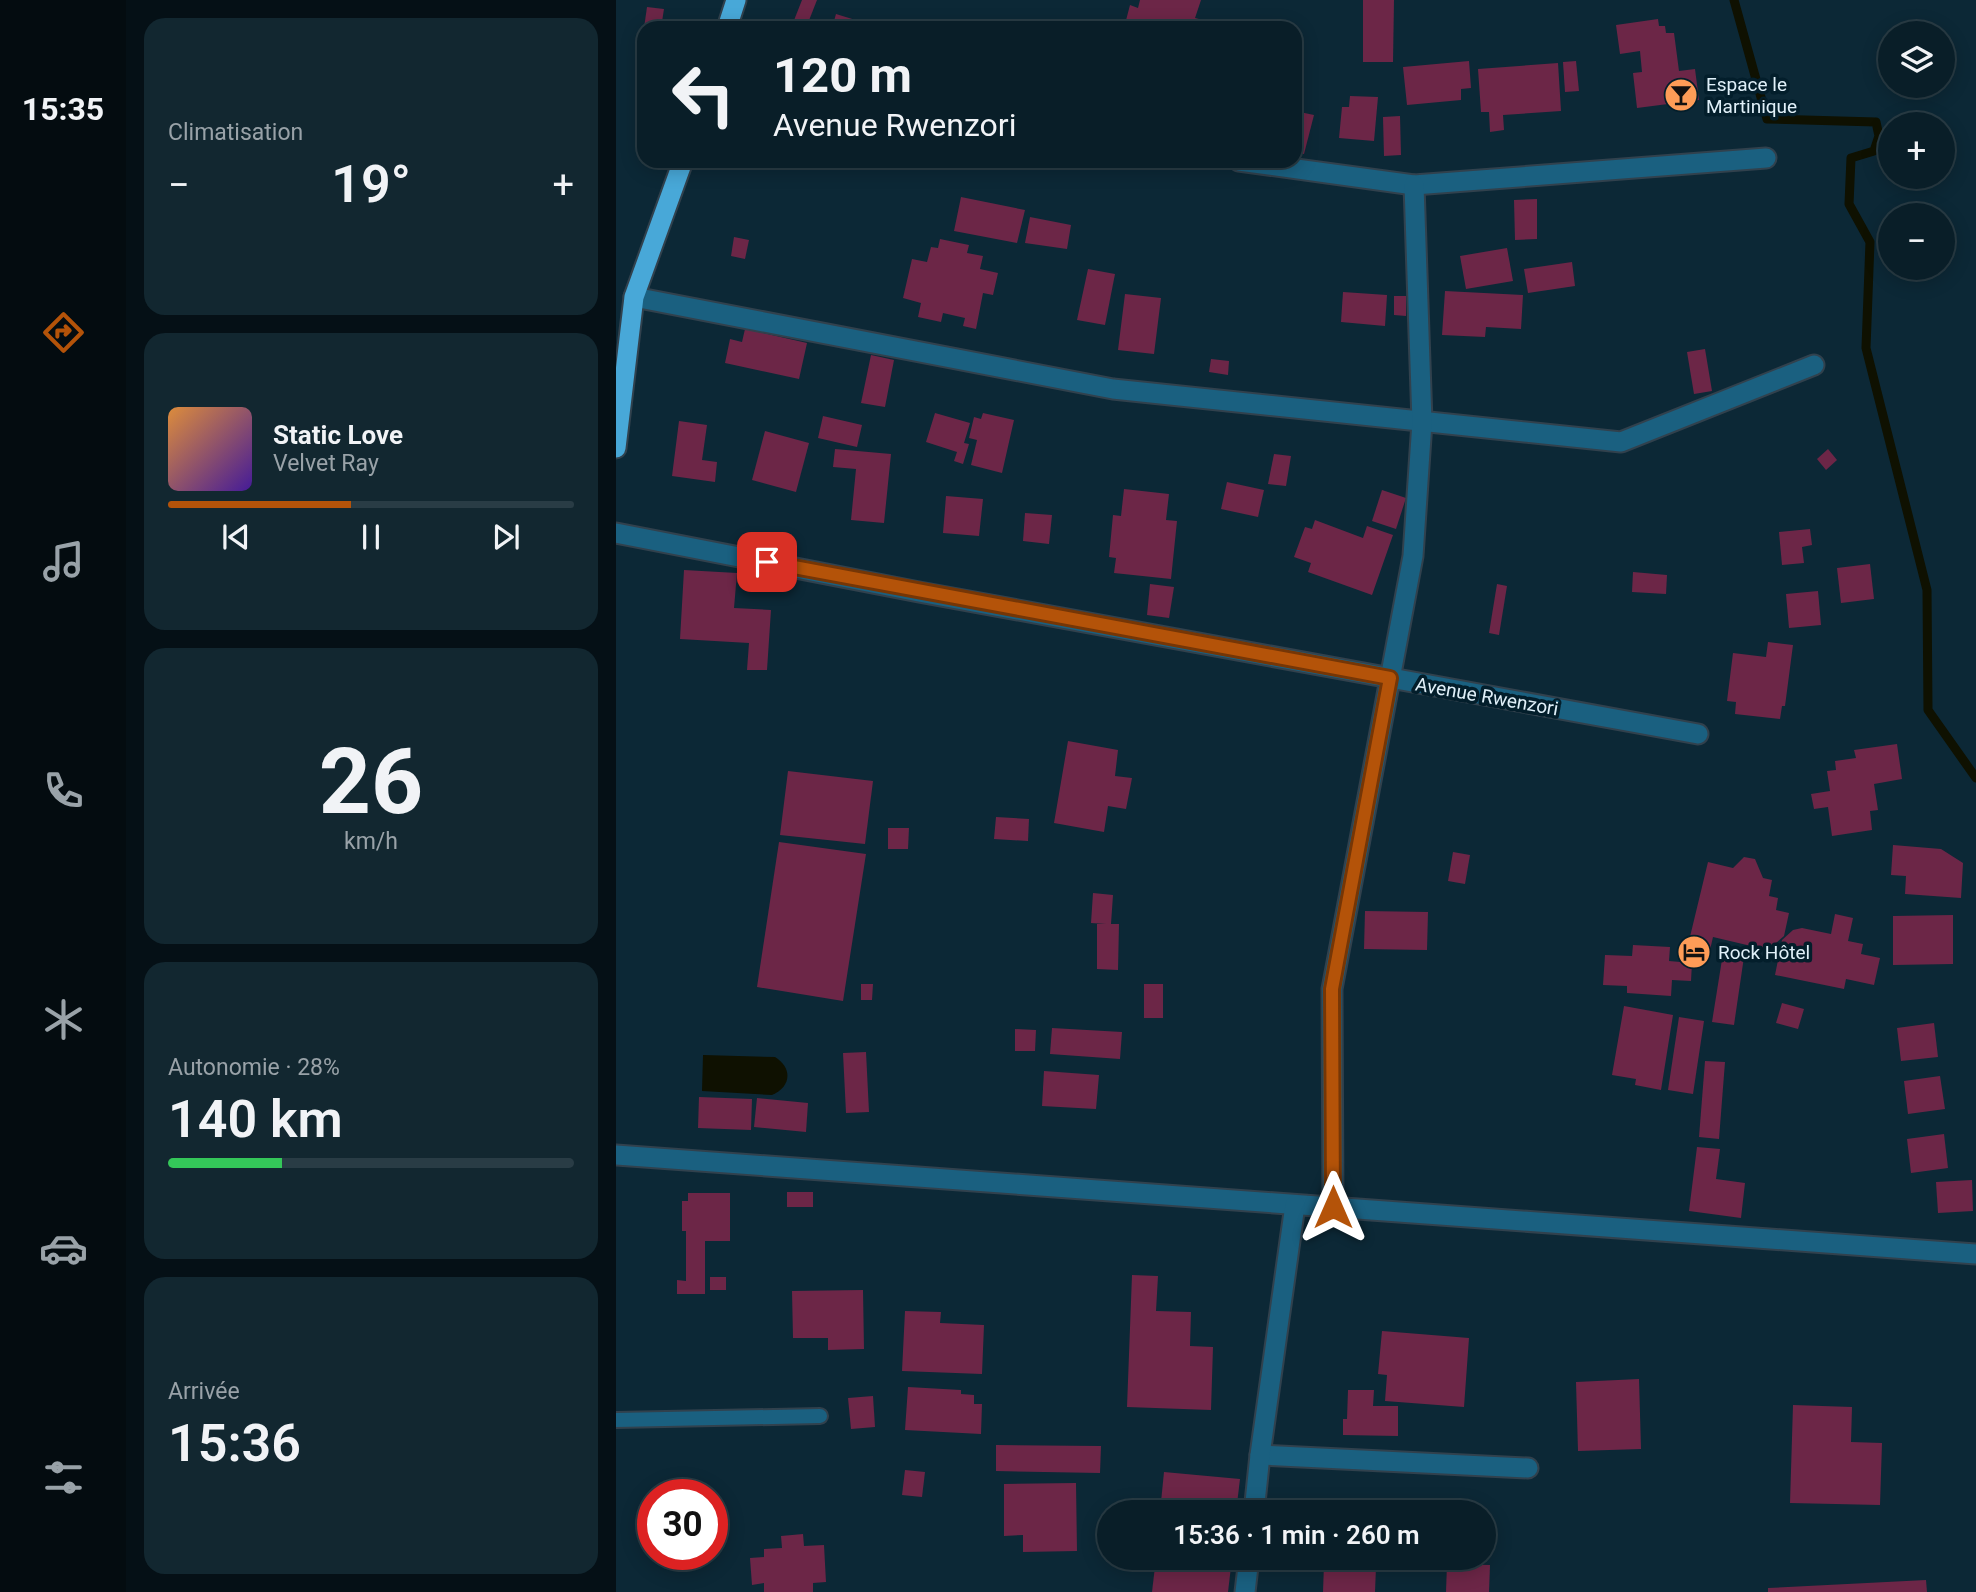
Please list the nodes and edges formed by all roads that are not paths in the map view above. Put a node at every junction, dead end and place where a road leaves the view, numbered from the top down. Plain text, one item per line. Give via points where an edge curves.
1 (736, 0) edge
2 (729, 21) edge
3 (1766, 158) dead end
4 (680, 168) edge
5 (1290, 168) edge
6 (1414, 185) junction
7 (634, 297) junction
8 (1814, 365) dead end
9 (1422, 422) junction
10 (616, 449) edge
11 (616, 533) edge
12 (1390, 678) junction
13 (1698, 734) dead end
14 (616, 1155) edge
15 (1294, 1205) junction
16 (1333, 1207) junction
17 (1976, 1254) edge
18 (820, 1416) dead end
19 (616, 1420) edge
20 (1259, 1455) junction
21 (1528, 1468) dead end
22 (1255, 1500) edge
23 (1248, 1570) edge
24 (1245, 1592) edge

1 - 2 highway
3 - 6 street
4 - 7 highway
5 - 6 street
6 - 9 street
7 - 9 street via 1113,389
7 - 10 highway
8 - 9 street via 1621,442
9 - 12 street via 1413,556
11 - 12 street, Avenue Rwenzori
12 - 13 street, Avenue Rwenzori
12 - 16 street via 1332,989
14 - 15 street
15 - 16 street
15 - 20 street
16 - 17 street
18 - 19 lane
20 - 21 street
20 - 22 street
23 - 24 street

